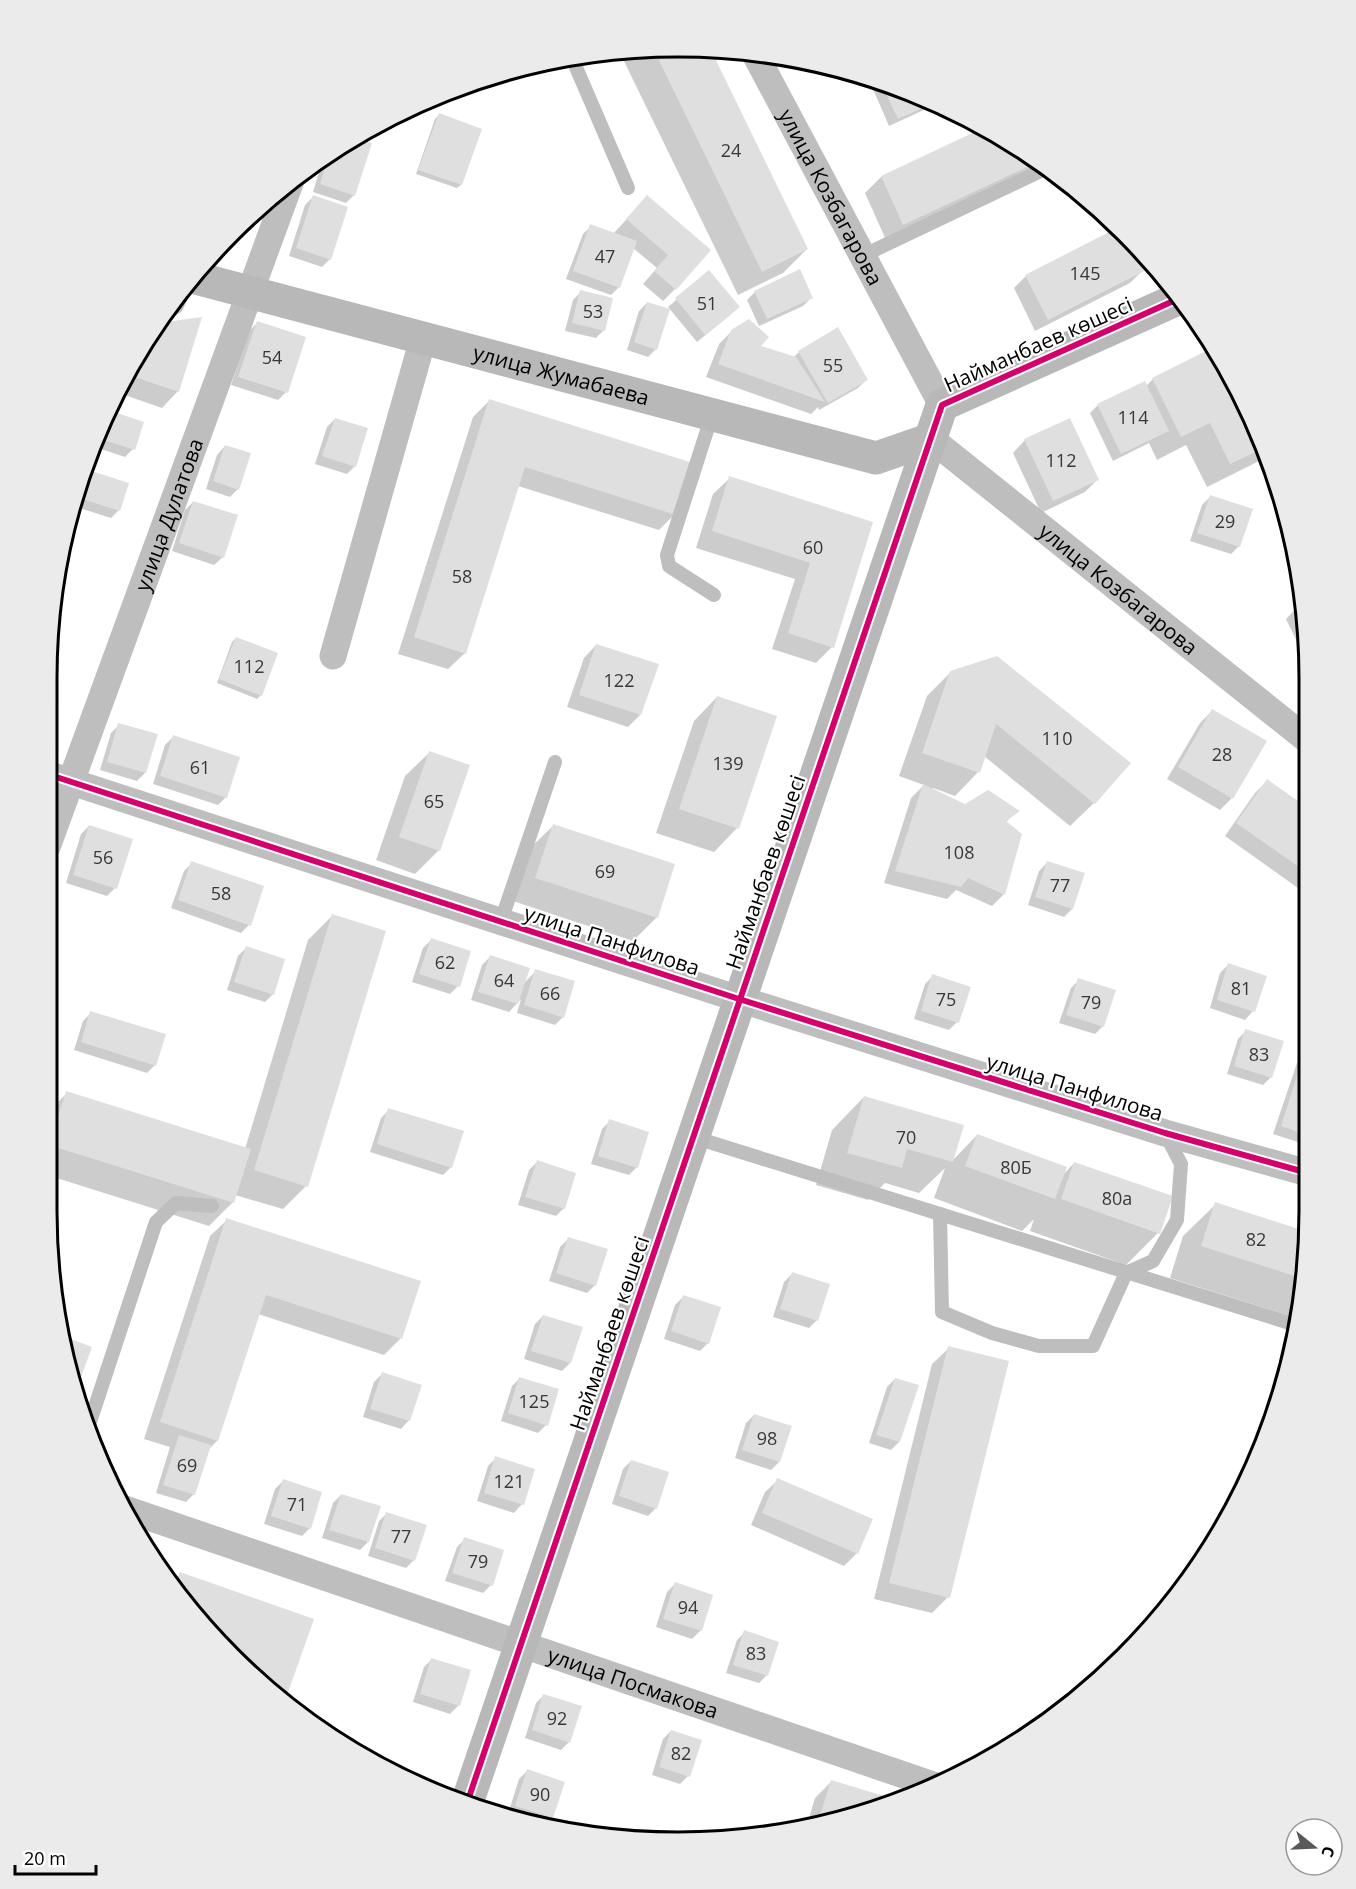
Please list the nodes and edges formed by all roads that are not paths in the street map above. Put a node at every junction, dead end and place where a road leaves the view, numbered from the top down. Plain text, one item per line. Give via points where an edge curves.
1 (758, 62) edge
2 (575, 66) edge
3 (1038, 172) edge
4 (628, 188) dead end
5 (285, 198) edge
6 (862, 256) junction
7 (202, 280) edge
8 (250, 293) junction
9 (1172, 302) edge
10 (423, 339) junction
11 (942, 405) junction
12 (712, 415) junction
13 (931, 439) junction
14 (714, 595) dead end
15 (333, 656) dead end
16 (1299, 733) edge
17 (555, 762) dead end
18 (58, 777) edge
19 (501, 921) junction
20 (739, 999) junction
21 (1166, 1133) junction
22 (693, 1137) junction
23 (1299, 1170) edge
24 (212, 1206) dead end
25 (940, 1214) junction
26 (1126, 1273) junction
27 (1289, 1323) edge
28 (92, 1416) edge
29 (135, 1512) edge
30 (521, 1643) junction
31 (923, 1782) edge
32 (469, 1796) edge

1 - 6 street, улица Козбагарова
2 - 4 lane
3 - 6 lane
5 - 8 street, улица Дулатова
6 - 11 street, улица Козбагарова
7 - 8 street, улица Жумабаева
8 - 10 street, улица Жумабаева
8 - 18 street, улица Дулатова
9 - 11 street, Найманбаев көшесі
10 - 12 street, улица Жумабаева
10 - 15 street
11 - 13 street, Найманбаев көшесі
12 - 13 street, улица Жумабаева via 876,458
12 - 14 lane via 667,555 669,566
13 - 16 street, улица Козбагарова
13 - 20 street, Найманбаев көшесі
17 - 19 lane
18 - 19 street, улица Панфилова
19 - 20 street, улица Панфилова
20 - 21 street, улица Панфилова
20 - 22 street, Найманбаев көшесі
21 - 23 street, улица Панфилова
21 - 26 lane, улица Панфилова via 1181,1164 1177,1220 1153,1261
22 - 25 lane
22 - 30 street, Найманбаев көшесі
24 - 28 lane via 176,1203 156,1222
25 - 26 lane
25 - 26 lane via 942,1312 992,1333 1039,1346 1093,1346
26 - 27 lane
29 - 30 street, улица Посмакова
30 - 31 street, улица Посмакова
30 - 32 street, Найманбаев көшесі

